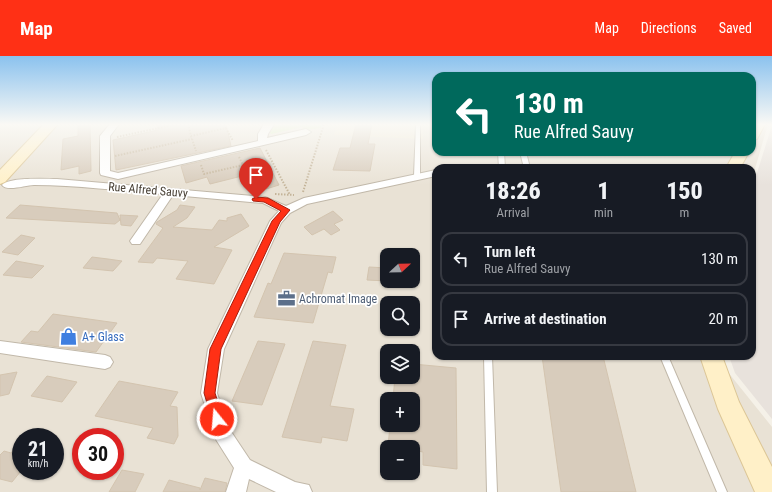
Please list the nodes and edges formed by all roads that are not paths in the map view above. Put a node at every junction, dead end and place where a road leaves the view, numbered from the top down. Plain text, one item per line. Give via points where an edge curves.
1 (35, 144) edge
2 (105, 144) edge
3 (252, 144) edge
4 (418, 144) edge
5 (432, 174) edge
6 (417, 176) junction
7 (2, 183) edge
8 (170, 192) junction
9 (286, 210) junction
10 (136, 241) dead end
11 (0, 347) edge
12 (488, 360) edge
13 (666, 360) edge
14 (712, 360) edge
15 (105, 362) dead end
16 (244, 466) junction
17 (236, 492) edge
18 (302, 492) edge
19 (492, 492) edge
20 (722, 492) edge
21 (770, 492) edge

1 - 7 main road
2 - 3 street via 106,173 118,176
4 - 6 lane
5 - 6 street
6 - 9 street via 304,201
7 - 8 street, Rue Alfred Sauvy via 57,182
8 - 9 street, Rue Alfred Sauvy via 265,200
8 - 10 street
9 - 16 street via 276,221 216,349 209,393 222,432
11 - 15 street
12 - 19 lane
13 - 20 lane
14 - 21 main road via 742,436
16 - 17 street
16 - 18 street via 294,491

